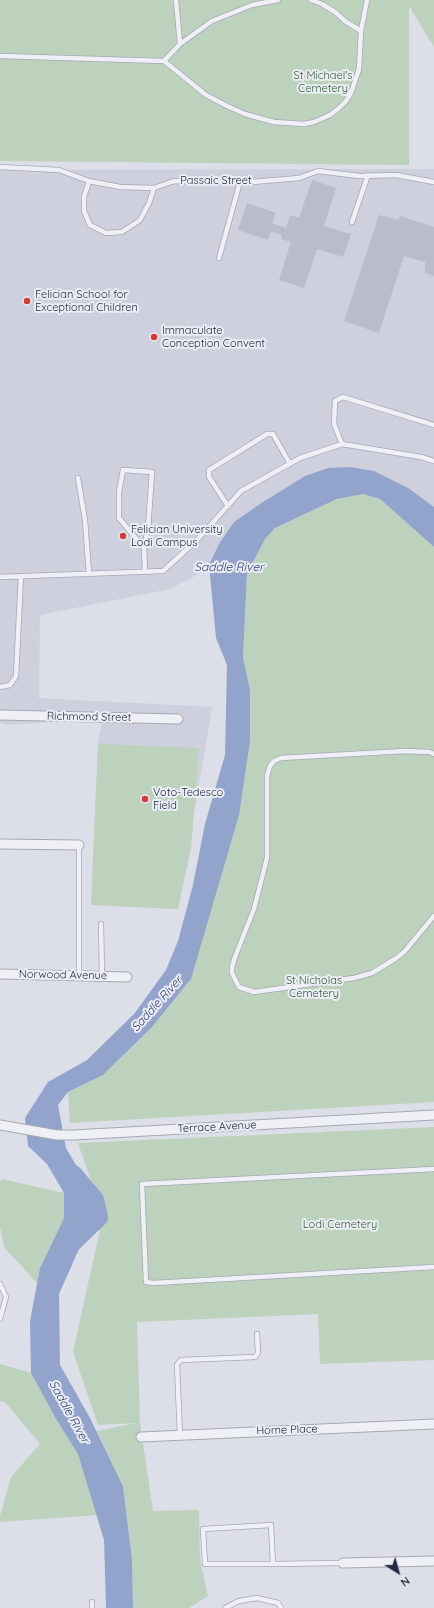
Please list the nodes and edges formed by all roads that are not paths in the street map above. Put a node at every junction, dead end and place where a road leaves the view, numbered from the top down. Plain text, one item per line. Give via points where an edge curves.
1 (176, 0) edge
2 (278, 0) edge
3 (311, 0) edge
4 (367, 0) edge
5 (361, 31) junction
6 (180, 44) junction
7 (0, 56) edge
8 (164, 61) junction
9 (0, 167) edge
10 (368, 175) junction
11 (89, 181) junction
12 (240, 182) junction
13 (434, 182) edge
14 (154, 188) junction
15 (352, 222) dead end
16 (219, 258) dead end
17 (434, 425) edge
18 (342, 444) junction
19 (434, 461) edge
20 (290, 464) junction
21 (78, 478) dead end
22 (228, 506) junction
23 (144, 548) junction
24 (145, 571) junction
25 (89, 574) junction
26 (21, 576) junction
27 (0, 577) edge
28 (0, 687) edge
29 (0, 715) edge
30 (178, 719) dead end
31 (434, 754) edge
32 (0, 844) edge
33 (79, 845) joint
34 (434, 916) edge
35 (101, 924) dead end
36 (0, 974) edge
37 (79, 976) junction
38 (102, 976) junction
39 (127, 977) dead end
40 (434, 1115) edge
41 (0, 1125) edge
42 (434, 1169) edge
43 (434, 1267) edge
44 (0, 1284) edge
45 (0, 1320) edge
46 (257, 1334) dead end
47 (434, 1424) edge
48 (180, 1435) junction
49 (141, 1437) dead end
50 (434, 1561) edge
51 (343, 1563) joint
52 (273, 1564) junction
53 (92, 1602) dead end
54 (92, 1608) edge
55 (225, 1608) edge
56 (281, 1608) edge

1 - 6 lane
2 - 6 lane via 252,5 219,18
3 - 5 lane via 329,8
4 - 5 lane
5 - 8 lane via 359,69 346,101 330,115 304,124 274,122 227,106 206,95
6 - 8 lane
7 - 8 lane
9 - 11 lane, Passaic Street via 59,170
10 - 12 lane, Passaic Street via 318,171 299,178
10 - 13 lane, Passaic Street via 396,174
10 - 15 lane
11 - 14 lane, Passaic Street
11 - 14 lane via 84,197 84,211 90,225 106,233 122,232 140,220
12 - 14 lane, Passaic Street via 174,181
12 - 16 lane
17 - 18 lane via 343,397 335,401 334,424
18 - 19 lane
18 - 20 lane via 300,458
20 - 22 lane via 241,491
20 - 22 lane via 273,434 267,434 209,470 209,477
21 - 25 lane via 85,520
22 - 24 lane via 164,571
23 - 23 lane via 152,472 123,470 119,492 119,518
23 - 24 lane
24 - 25 lane
25 - 26 lane
26 - 27 lane
26 - 28 lane via 16,676 10,685
29 - 30 street, Richmond Street
31 - 34 lane via 405,751 281,758 274,761 267,776 266,858 254,909 235,957 232,973 239,987 254,992 354,978 372,973 404,952
32 - 33 street
33 - 37 lane
35 - 38 lane
36 - 37 street, Norwood Avenue
37 - 38 street, Norwood Avenue
38 - 39 street, Norwood Avenue
40 - 41 street, Terrace Avenue via 74,1135 57,1135
42 - 43 lane via 142,1184 146,1282
44 - 45 lane via 6,1297
46 - 48 lane via 258,1353 255,1357 179,1362 177,1365
47 - 48 street, Home Place
48 - 49 street, Home Place
50 - 51 street
51 - 52 lane
52 - 52 lane via 271,1524 203,1529 205,1564
53 - 54 lane
55 - 56 lane via 239,1601 257,1598 278,1603

